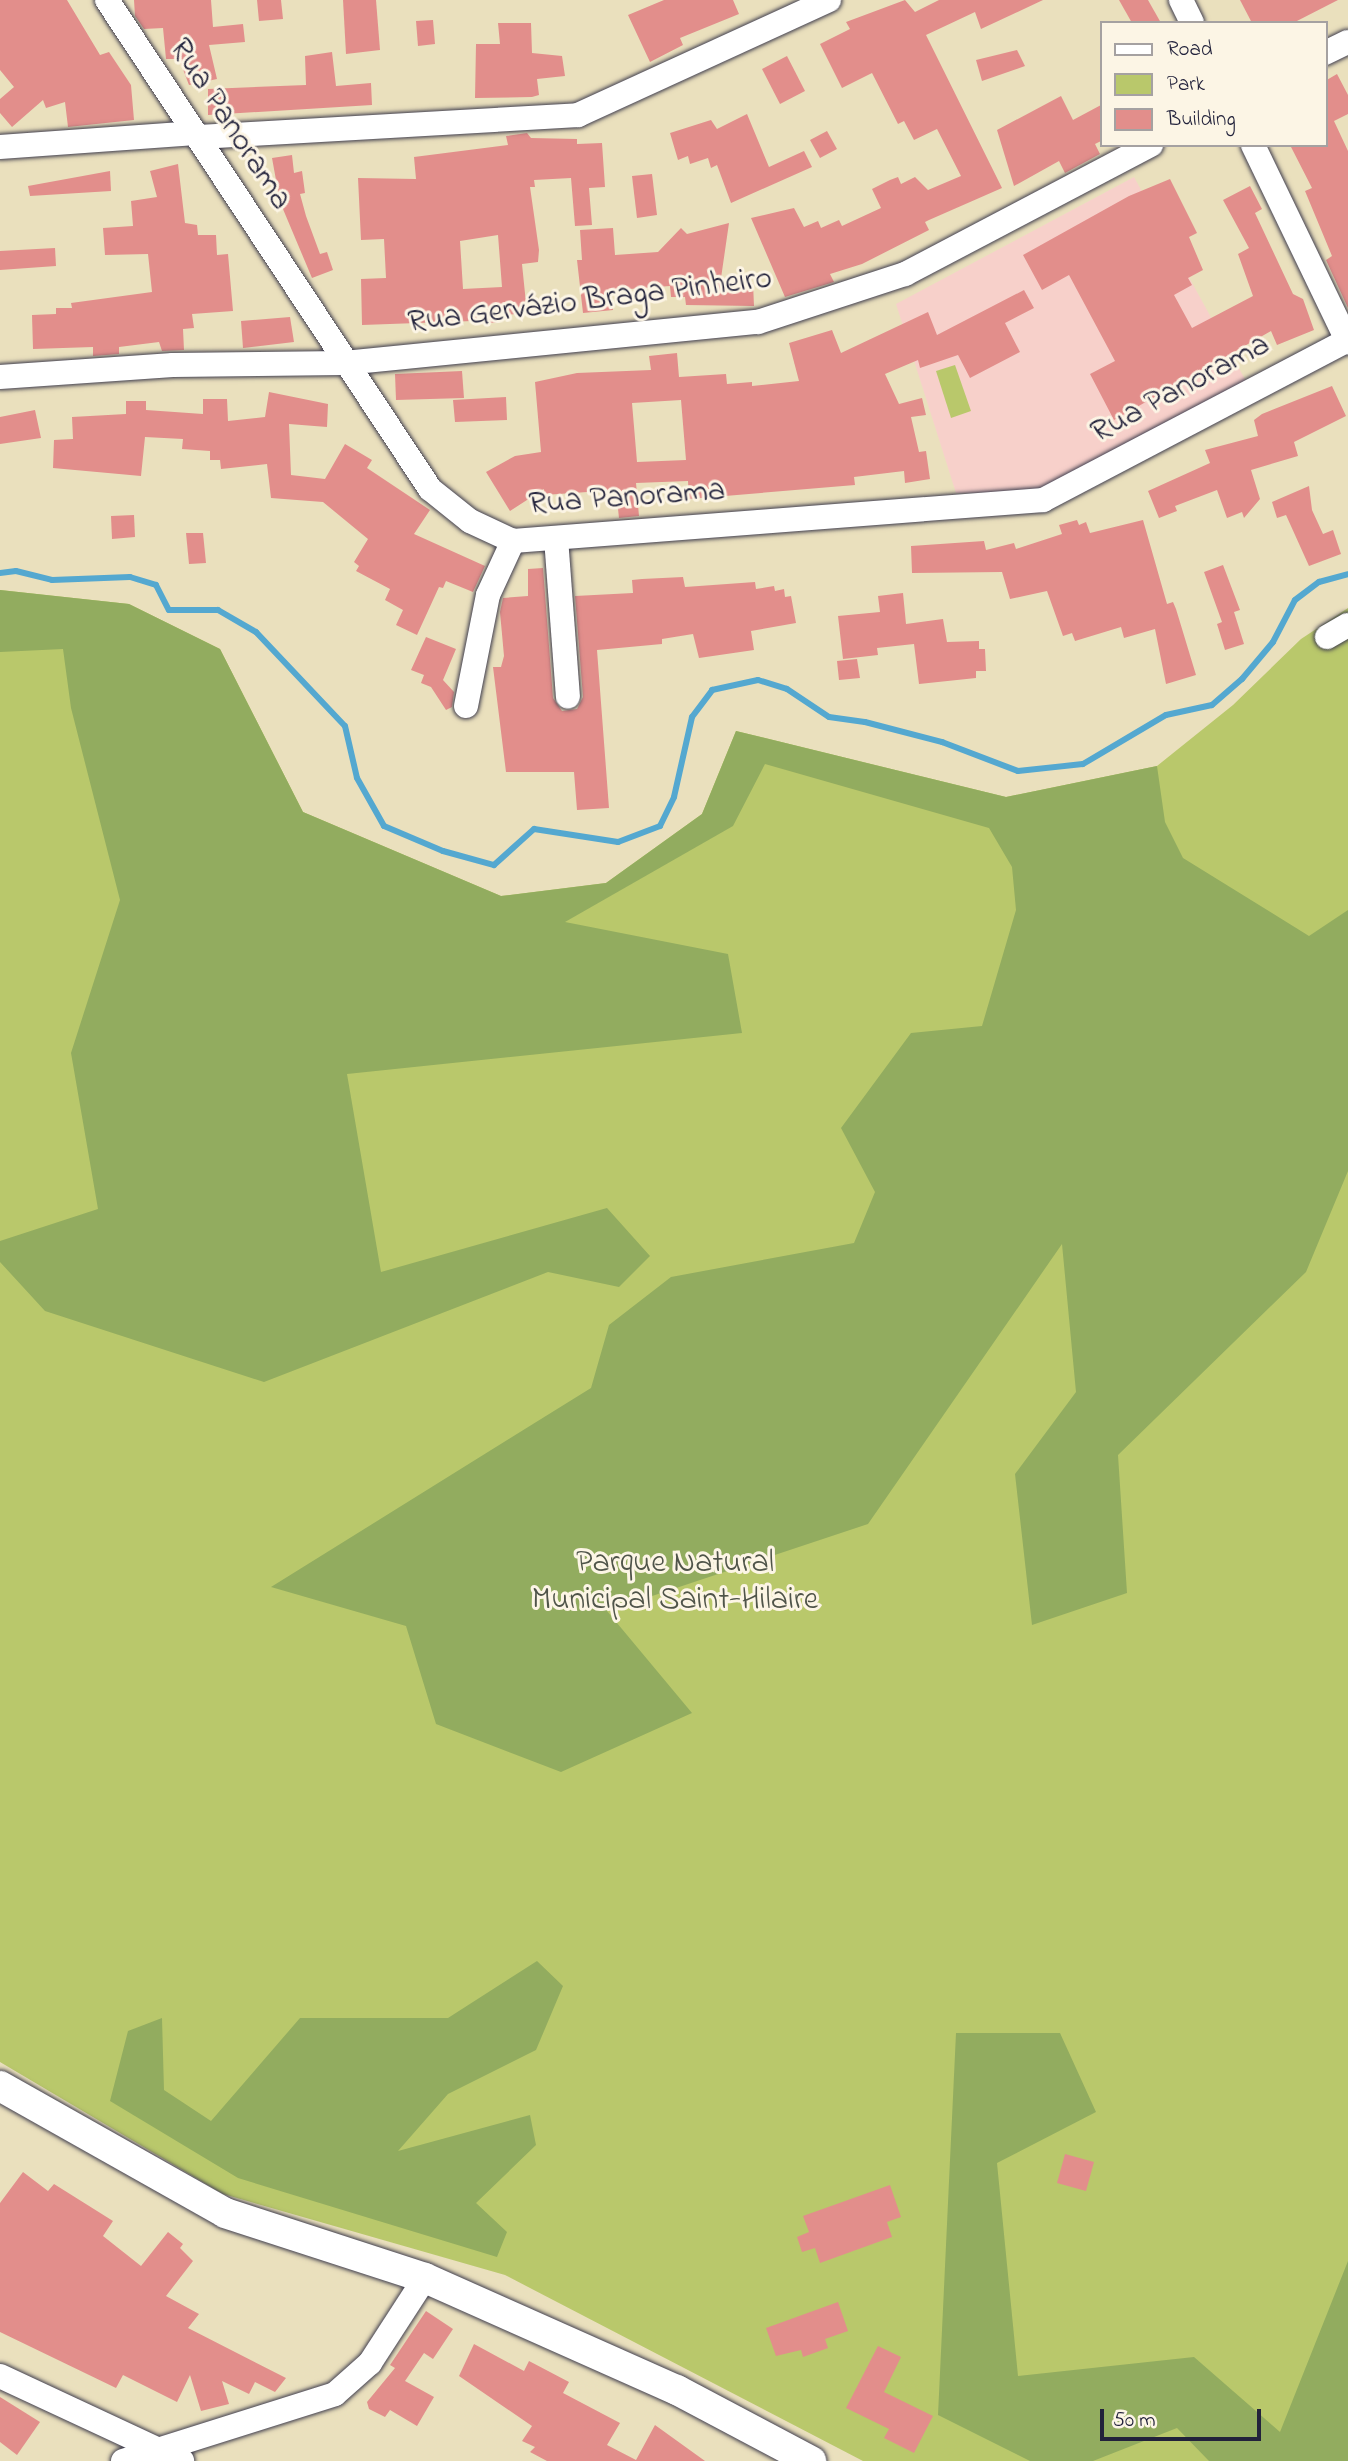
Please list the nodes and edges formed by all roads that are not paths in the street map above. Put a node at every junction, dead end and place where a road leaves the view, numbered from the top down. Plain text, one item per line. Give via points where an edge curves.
1 (107, 0) edge
2 (829, 0) edge
3 (1181, 0) edge
4 (1191, 21) edge
5 (1348, 41) edge
6 (1327, 52) edge
7 (197, 135) junction
8 (0, 147) edge
9 (1147, 147) edge
10 (1254, 147) edge
11 (1348, 341) edge
12 (344, 363) junction
13 (0, 377) edge
14 (556, 538) junction
15 (513, 541) junction
16 (568, 697) dead end
17 (466, 706) dead end
18 (0, 2086) edge
19 (425, 2278) junction
20 (0, 2376) edge
21 (158, 2450) junction
22 (123, 2461) edge
23 (182, 2461) edge
24 (811, 2461) edge

1 - 7 street, Rua Panorama
2 - 7 street via 578,116
3 - 4 street
5 - 6 street
7 - 8 street
7 - 12 street, Rua Panorama
9 - 12 street, Rua Gervázio Braga Pinheiro via 905,274 758,322
10 - 11 street
11 - 14 street, Rua Panorama via 1043,500
12 - 13 street, Rua Gervázio Braga Pinheiro via 173,365
12 - 15 street, Rua Panorama via 429,489 470,522
14 - 15 street, Rua Panorama
14 - 16 street
15 - 17 street via 488,596
18 - 19 main road via 225,2213
19 - 21 street via 353,2382 335,2394
19 - 24 main road via 677,2390
20 - 21 street
21 - 22 street
21 - 23 street

